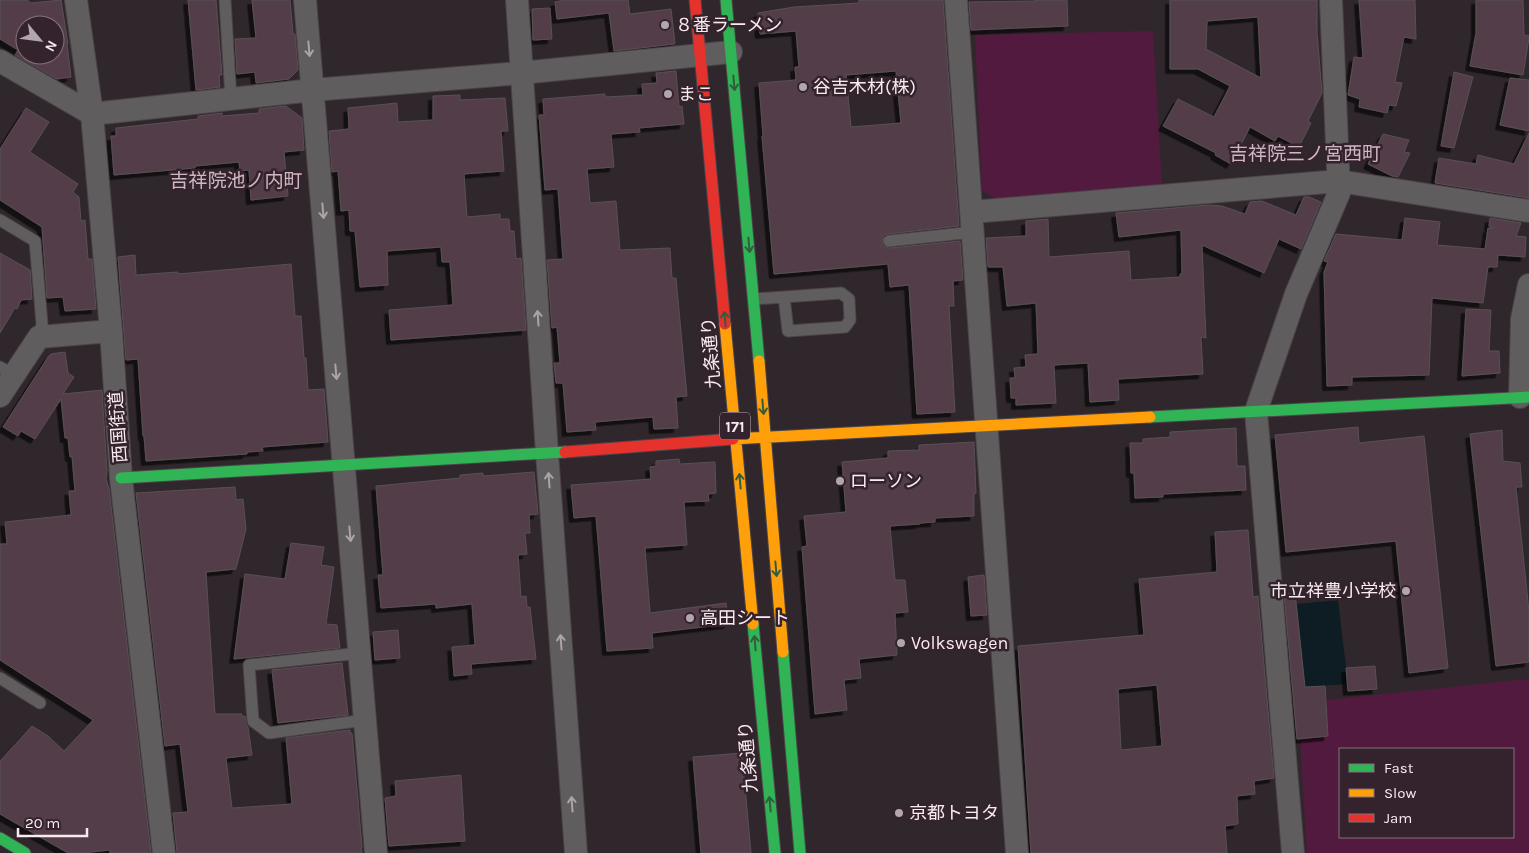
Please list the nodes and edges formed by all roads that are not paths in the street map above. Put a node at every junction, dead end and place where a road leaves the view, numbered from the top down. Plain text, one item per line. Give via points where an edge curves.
1 (76, 0) edge
2 (225, 0) edge
3 (306, 0) edge
4 (517, 0) edge
5 (695, 0) edge
6 (726, 0) edge
7 (956, 0) edge
8 (1331, 0) edge
9 (731, 52) junction
10 (700, 55) junction
11 (0, 62) edge
12 (521, 73) junction
13 (313, 90) junction
14 (231, 98) junction
15 (92, 114) junction
16 (1339, 181) junction
17 (1529, 211) edge
18 (0, 220) edge
19 (972, 222) junction
20 (889, 241) dead end
21 (1529, 286) edge
22 (784, 297) junction
23 (754, 299) junction
24 (111, 331) junction
25 (39, 337) junction
26 (7, 371) edge
27 (0, 396) edge
28 (1525, 397) edge
29 (1256, 411) junction
30 (987, 426) junction
31 (765, 438) junction
32 (737, 439) junction
33 (547, 453) junction
34 (344, 464) junction
35 (121, 478) junction
36 (360, 653) junction
37 (0, 678) edge
38 (40, 703) dead end
39 (365, 720) junction
40 (0, 838) edge
41 (25, 853) edge
42 (164, 853) edge
43 (376, 853) edge
44 (576, 853) edge
45 (775, 853) edge
46 (800, 853) edge
47 (1017, 853) edge
48 (1293, 853) edge

1 - 15 street, 西国街道
2 - 14 lane
3 -> 13 street
4 - 12 street
5 - 10 main road, 九条通り / 171
6 - 9 main road, 171
7 - 19 street
8 - 16 street
9 - 10 street
9 -> 23 main road, 171
10 - 12 street
32 -> 10 main road, 九条通り / 171
11 - 15 street
12 - 13 street
33 -> 12 street
13 - 14 street
13 -> 34 street
14 - 15 street
15 - 24 street, 西国街道
16 - 17 street
16 - 19 street
16 - 29 street via 1339,193 1296,294
18 - 25 lane via 35,241 42,324
19 - 20 lane
19 - 30 street
21 - 28 street via 1522,319
22 - 22 lane via 841,293 849,298 850,320 845,327 788,331
22 - 23 lane
23 -> 31 main road, 171
24 - 25 street
24 - 35 street, 西国街道
25 - 26 street
26 - 27 street
28 - 29 main road
29 - 30 main road
29 - 48 street
30 - 31 main road
30 - 47 street
31 - 32 main road
31 -> 46 main road, 171
32 - 33 main road
45 -> 32 main road, 九条通り / 171
33 - 34 main road
44 -> 33 street
34 - 35 main road
34 -> 36 street
35 - 42 street, 西国街道
36 - 39 street
36 - 39 lane via 249,665 253,721 268,733
37 - 38 lane
39 - 43 street
40 - 41 main road

